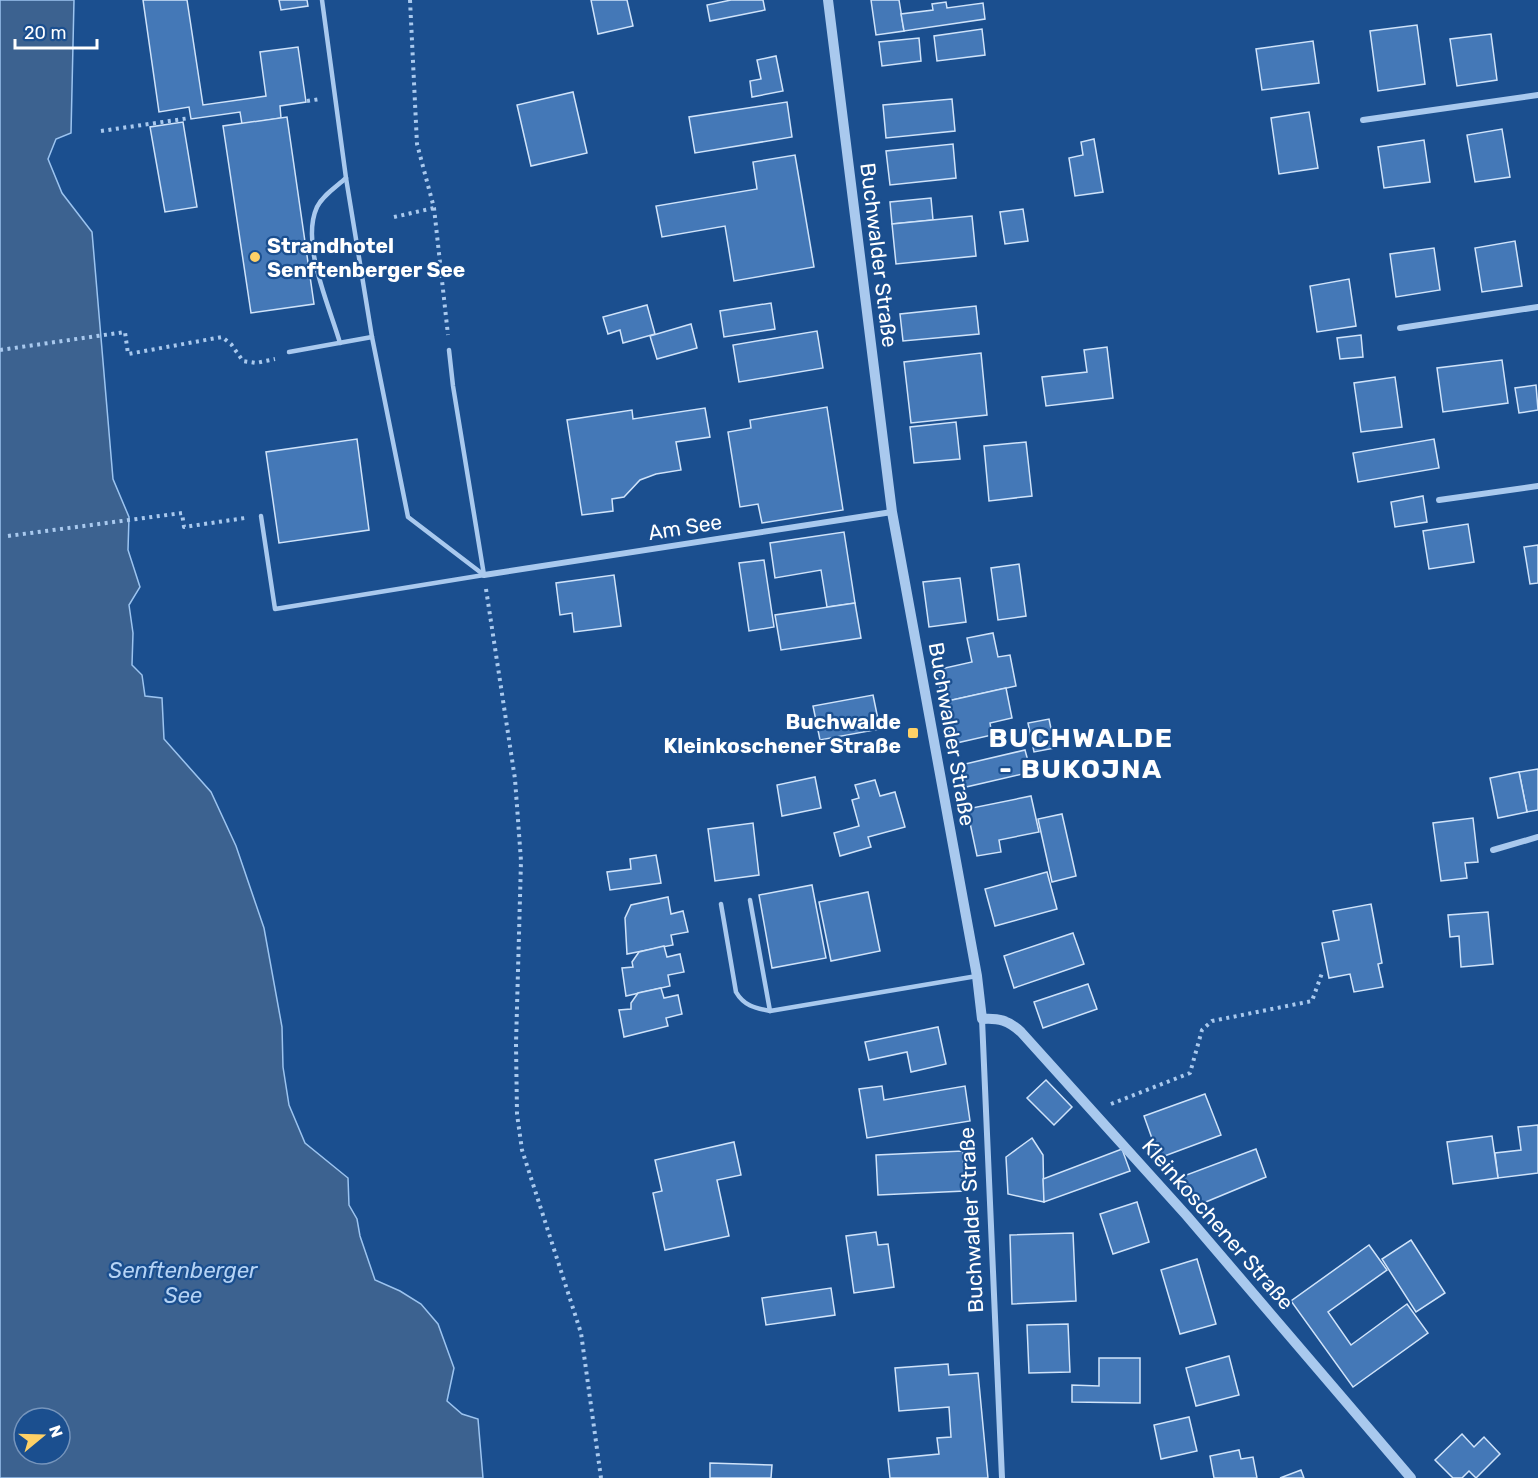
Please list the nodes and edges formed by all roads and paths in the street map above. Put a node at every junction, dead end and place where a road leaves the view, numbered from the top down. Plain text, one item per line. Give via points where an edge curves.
1 (322, 0) edge
2 (410, 0) edge
3 (828, 0) edge
4 (1538, 94) edge
5 (190, 118) dead end
6 (1363, 120) dead end
7 (101, 131) dead end
8 (346, 178) junction
9 (434, 208) junction
10 (394, 217) dead end
11 (1538, 307) edge
12 (1400, 328) dead end
13 (372, 337) junction
14 (340, 342) junction
15 (0, 350) edge
16 (450, 350) joint
17 (289, 352) joint
18 (1538, 486) edge
19 (1438, 500) dead end
20 (892, 512) junction
21 (261, 516) joint
22 (8, 536) dead end
23 (484, 575) junction
24 (1538, 837) edge
25 (1493, 850) dead end
26 (750, 900) dead end
27 (721, 904) dead end
28 (1322, 973) dead end
29 (977, 976) junction
30 (770, 1011) junction
31 (982, 1018) junction
32 (1092, 1111) junction
33 (601, 1478) edge
34 (1002, 1478) edge
35 (1411, 1478) edge

1 - 8 lane
2 - 9 path via 417,144
3 - 20 street, Buchwalder Straße
4 - 6 street
5 - 7 path
8 - 13 lane
8 - 14 lane via 324,196 313,223 316,268
9 - 10 path
9 - 16 path
11 - 12 street
13 - 14 lane
13 - 23 lane via 408,517
14 - 17 lane
15 - 17 path via 125,332 128,354 222,337 238,357 249,363 277,359
16 - 23 lane
18 - 19 street
20 - 23 street, Am See
20 - 29 street, Buchwalder Straße
21 - 22 path via 184,527 182,513
21 - 23 lane via 275,609
23 - 33 path via 515,779 521,861 517,1114 522,1150 581,1333
24 - 25 street
26 - 30 lane
27 - 30 lane via 736,992 751,1008
28 - 32 path via 1312,1001 1212,1021 1202,1030 1190,1073
29 - 30 lane
29 - 31 street, Buchwalder Straße
31 - 32 street, Kleinkoschener Straße via 1010,1022
31 - 34 street, Buchwalder Straße
32 - 35 street, Kleinkoschener Straße

